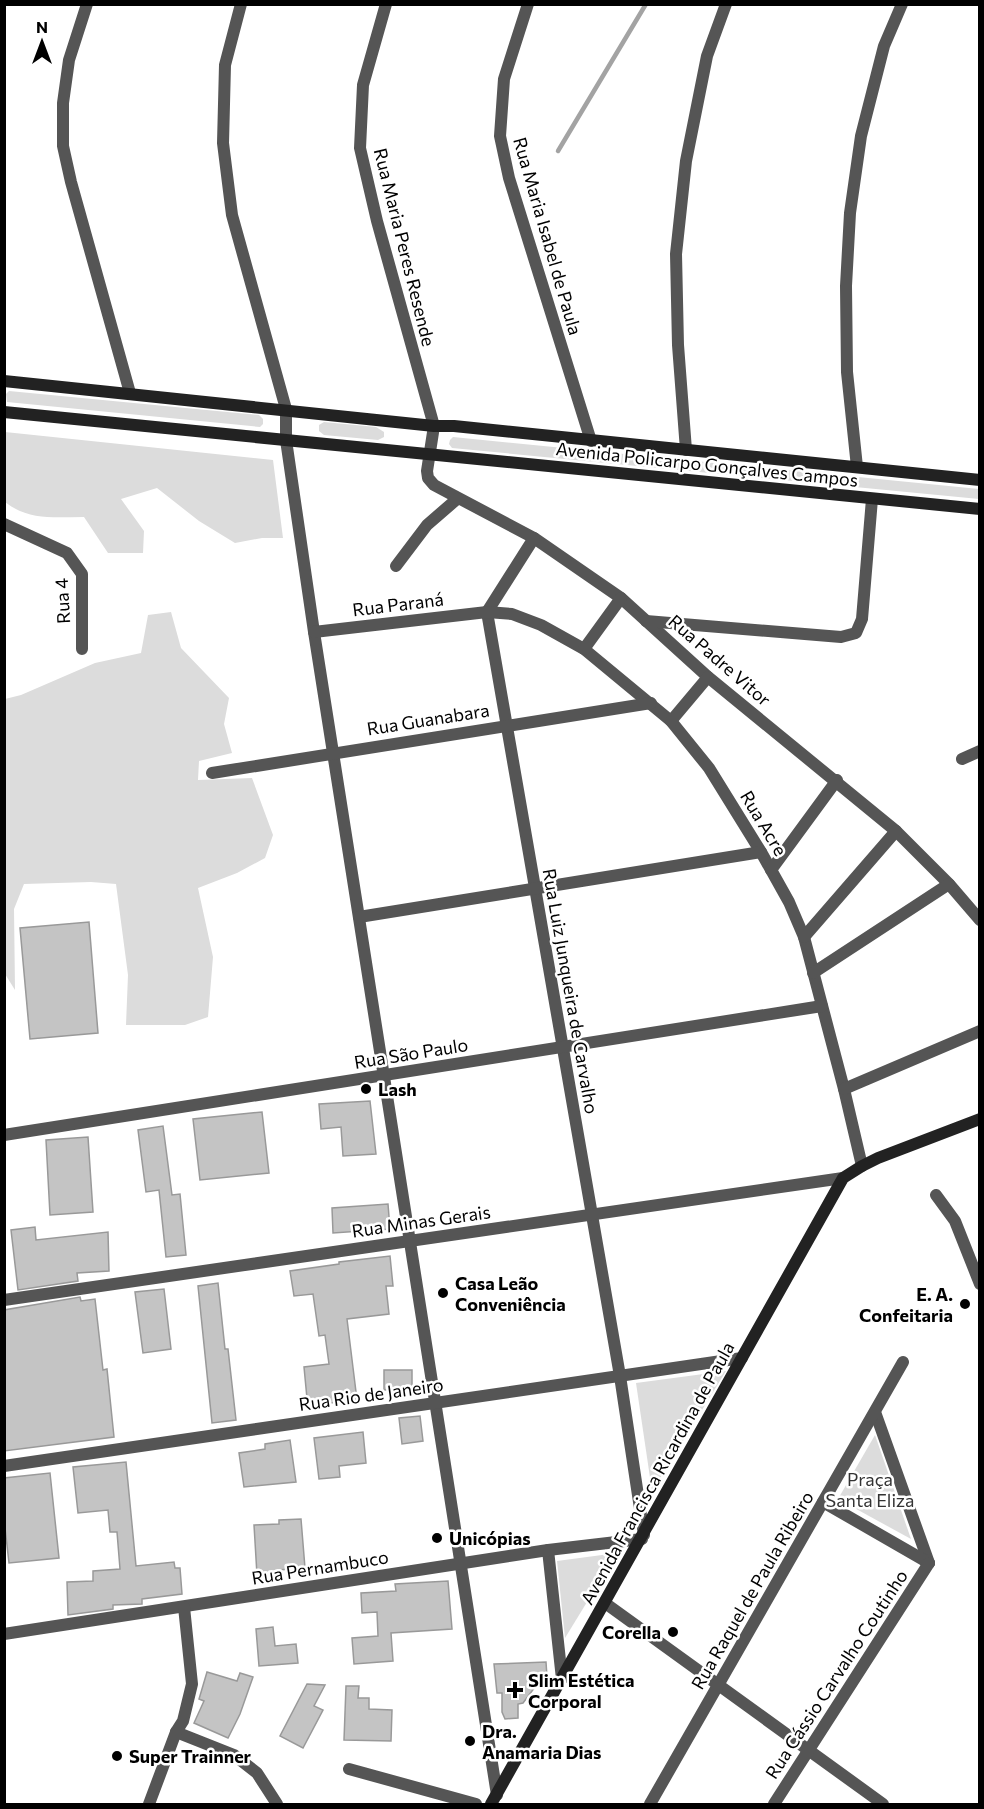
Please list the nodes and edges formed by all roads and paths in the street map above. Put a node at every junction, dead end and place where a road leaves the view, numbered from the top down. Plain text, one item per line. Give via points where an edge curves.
1 (87, 4) edge
2 (240, 4) edge
3 (386, 4) edge
4 (528, 4) edge
5 (726, 4) edge
6 (902, 4) edge
7 (4, 381) edge
8 (130, 393) junction
9 (286, 409) junction
10 (4, 412) edge
11 (434, 426) junction
12 (286, 440) junction
13 (591, 441) junction
14 (686, 450) junction
15 (430, 455) junction
16 (857, 467) junction
17 (980, 480) edge
18 (457, 499) junction
19 (872, 499) junction
20 (980, 509) edge
21 (4, 524) edge
22 (534, 538) junction
23 (396, 566) dead end
24 (621, 598) junction
25 (487, 612) junction
26 (646, 621) junction
27 (314, 632) junction
28 (82, 649) dead end
29 (584, 649) junction
30 (708, 676) junction
31 (651, 703) junction
32 (671, 721) junction
33 (507, 725) junction
34 (980, 752) edge
35 (333, 753) junction
36 (962, 759) dead end
37 (212, 773) dead end
38 (837, 780) junction
39 (897, 831) junction
40 (761, 852) junction
41 (771, 870) junction
42 (949, 884) junction
43 (535, 889) junction
44 (359, 917) junction
45 (980, 920) edge
46 (804, 937) junction
47 (813, 973) junction
48 (822, 1006) junction
49 (980, 1031) edge
50 (563, 1047) junction
51 (384, 1075) junction
52 (844, 1089) junction
53 (980, 1119) edge
54 (4, 1135) edge
55 (862, 1166) junction
56 (843, 1178) junction
57 (936, 1195) dead end
58 (592, 1215) junction
59 (410, 1241) junction
60 (980, 1284) edge
61 (4, 1300) edge
62 (742, 1358) junction
63 (903, 1362) dead end
64 (620, 1376) junction
65 (435, 1403) junction
66 (875, 1412) junction
67 (4, 1466) edge
68 (823, 1502) junction
69 (643, 1537) junction
70 (548, 1550) junction
71 (929, 1563) junction
72 (460, 1564) junction
73 (605, 1602) junction
74 (184, 1606) junction
75 (4, 1634) edge
76 (562, 1679) junction
77 (720, 1684) junction
78 (176, 1732) junction
79 (810, 1750) junction
80 (349, 1769) dead end
81 (494, 1800) edge
82 (149, 1804) edge
83 (277, 1804) edge
84 (476, 1804) edge
85 (650, 1804) edge
86 (774, 1804) edge
87 (883, 1804) edge

1 - 8 street via 69,60 63,146
2 - 9 street via 225,65 223,143 232,215
3 - 11 street, Rua Maria Peres Resende via 363,85 360,148
4 - 13 street, Rua Maria Isabel de Paula via 504,80 500,136 509,178
5 - 14 street via 707,56 688,150 676,254
6 - 16 street via 884,46 861,136 850,213 847,372
7 - 8 street, Avenida Policarpo Gonçalves Campos
8 - 9 street, Avenida Policarpo Gonçalves Campos
9 - 11 street, Avenida Policarpo Gonçalves Campos
9 - 12 street
10 - 12 street, Avenida Policarpo Gonçalves Campos
11 - 13 street, Avenida Policarpo Gonçalves Campos
11 - 15 street
12 - 15 street, Avenida Policarpo Gonçalves Campos
12 - 27 street
13 - 14 street, Avenida Policarpo Gonçalves Campos
14 - 16 street, Avenida Policarpo Gonçalves Campos
15 - 18 street, Rua Padre Vitor via 428,478
15 - 19 street, Avenida Policarpo Gonçalves Campos
16 - 17 street, Avenida Policarpo Gonçalves Campos
18 - 22 street, Rua Padre Vitor
18 - 23 street via 427,525
19 - 20 street, Avenida Policarpo Gonçalves Campos
19 - 26 street via 862,619 856,633 841,637
21 - 28 street, Rua 4 via 67,553 82,574
22 - 24 street, Rua Padre Vitor
22 - 25 street
24 - 26 street, Rua Padre Vitor
24 - 29 street
25 - 27 street, Rua Paraná
25 - 29 street, Rua Acre via 512,614 541,625
25 - 33 street, Rua Luiz Junqueira de Carvalho
26 - 30 street, Rua Padre Vitor
27 - 35 street
29 - 31 street, Rua Acre
30 - 32 street
30 - 38 street, Rua Padre Vitor
31 - 32 street, Rua Acre
31 - 33 street, Rua Guanabara
32 - 40 street, Rua Acre via 709,768
33 - 35 street, Rua Guanabara
33 - 43 street, Rua Luiz Junqueira de Carvalho
34 - 36 street
35 - 37 street, Rua Guanabara
35 - 44 street
38 - 39 street, Rua Padre Vitor
38 - 41 street
39 - 42 street, Rua Padre Vitor
39 - 46 street
40 - 41 street, Rua Acre
40 - 43 street
41 - 46 street, Rua Acre
42 - 45 street, Rua Padre Vitor
42 - 47 street
43 - 44 street
43 - 50 street, Rua Luiz Junqueira de Carvalho
44 - 51 street
46 - 47 street, Rua Acre
47 - 48 street, Rua Acre
48 - 50 street, Rua São Paulo
48 - 52 street, Rua Acre
49 - 52 street
50 - 51 street, Rua São Paulo
50 - 58 street, Rua Luiz Junqueira de Carvalho
51 - 54 street, Rua São Paulo
51 - 59 street
52 - 55 street, Rua Acre
53 - 55 street, Avenida Francisca Ricardina de Paula
55 - 56 street, Avenida Francisca Ricardina de Paula
56 - 58 street, Rua Minas Gerais
56 - 62 street, Avenida Francisca Ricardina de Paula
57 - 60 street via 955,1221
58 - 59 street, Rua Minas Gerais
58 - 64 street, Rua Luiz Junqueira de Carvalho
59 - 61 street, Rua Minas Gerais
59 - 65 street
62 - 64 street, Rua Rio de Janeiro
62 - 69 street, Avenida Francisca Ricardina de Paula
63 - 66 street, Rua Raquel de Paula Ribeiro
64 - 65 street, Rua Rio de Janeiro
64 - 69 street, Rua Luiz Junqueira de Carvalho
65 - 67 street, Rua Rio de Janeiro
65 - 72 street
66 - 68 street, Rua Raquel de Paula Ribeiro
66 - 71 street
68 - 71 street
68 - 77 street, Rua Raquel de Paula Ribeiro
69 - 70 street, Rua Pernambuco
69 - 73 street, Avenida Francisca Ricardina de Paula
70 - 72 street, Rua Pernambuco
70 - 76 street
71 - 79 street, Rua Cássio Carvalho Coutinho
72 - 74 street, Rua Pernambuco
72 - 81 street
73 - 76 street, Avenida Francisca Ricardina de Paula
73 - 77 street
74 - 75 street, Rua Pernambuco
74 - 78 street via 192,1684 183,1721
76 - 81 street, Avenida Francisca Ricardina de Paula
77 - 79 street
77 - 85 street, Rua Raquel de Paula Ribeiro
78 - 82 street
78 - 83 street via 234,1755 257,1773
79 - 86 street, Rua Cássio Carvalho Coutinho
79 - 87 street
80 - 84 street

